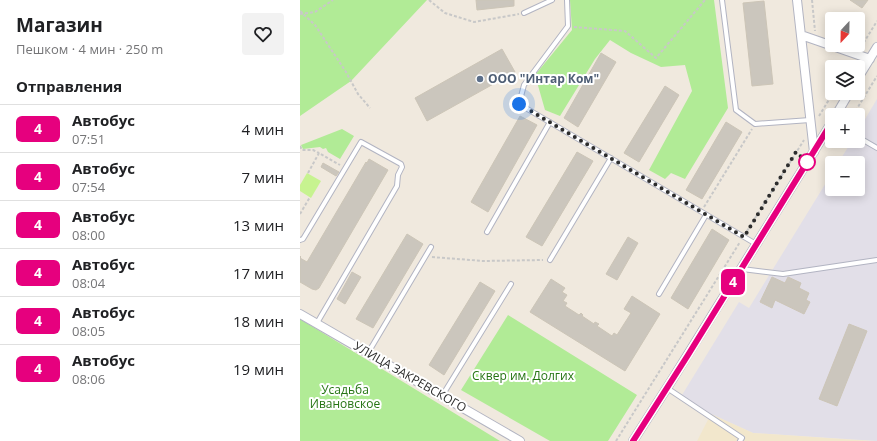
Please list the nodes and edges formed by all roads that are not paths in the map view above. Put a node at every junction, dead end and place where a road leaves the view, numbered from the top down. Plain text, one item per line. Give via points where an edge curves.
1 (552, 0) edge
2 (566, 0) edge
3 (722, 0) edge
4 (797, 0) edge
5 (524, 13) road end
6 (801, 35) junction
7 (877, 47) edge
8 (870, 59) junction
9 (865, 67) edge
10 (550, 122) junction
11 (811, 124) junction
12 (825, 134) edge
13 (865, 141) edge
14 (877, 148) edge
15 (814, 152) junction
16 (611, 158) junction
17 (706, 215) junction
18 (487, 232) dead end
19 (300, 240) edge
20 (756, 245) junction
21 (431, 247) dead end
22 (550, 260) road end
23 (877, 260) edge
24 (742, 268) junction
25 (511, 284) dead end
26 (660, 294) dead end
27 (300, 314) edge
28 (317, 324) junction
29 (368, 353) junction
30 (667, 388) junction
31 (442, 396) junction
32 (635, 440) edge
33 (520, 441) edge
34 (740, 441) edge

1 - 5 lane
2 - 10 lane via 568,26 524,85 519,104
3 - 11 lane via 736,110 755,124
4 - 6 street
6 - 8 street
6 - 11 street
7 - 8 street
8 - 9 street
10 - 16 lane
10 - 18 lane
11 - 15 street
12 - 15 street
13 - 14 lane
15 - 20 street
16 - 17 lane
16 - 22 lane
17 - 20 lane
17 - 26 lane
19 - 28 lane via 303,239 361,142 402,166 397,186
20 - 24 street
21 - 29 lane
23 - 24 lane via 783,274
24 - 30 street
25 - 31 lane
27 - 28 street, УЛИЦА ЗАКРЕВСКОГО
28 - 29 street, УЛИЦА ЗАКРЕВСКОГО
29 - 31 street, УЛИЦА ЗАКРЕВСКОГО
30 - 32 street
30 - 34 lane via 742,438
31 - 33 street, УЛИЦА ЗАКРЕВСКОГО

